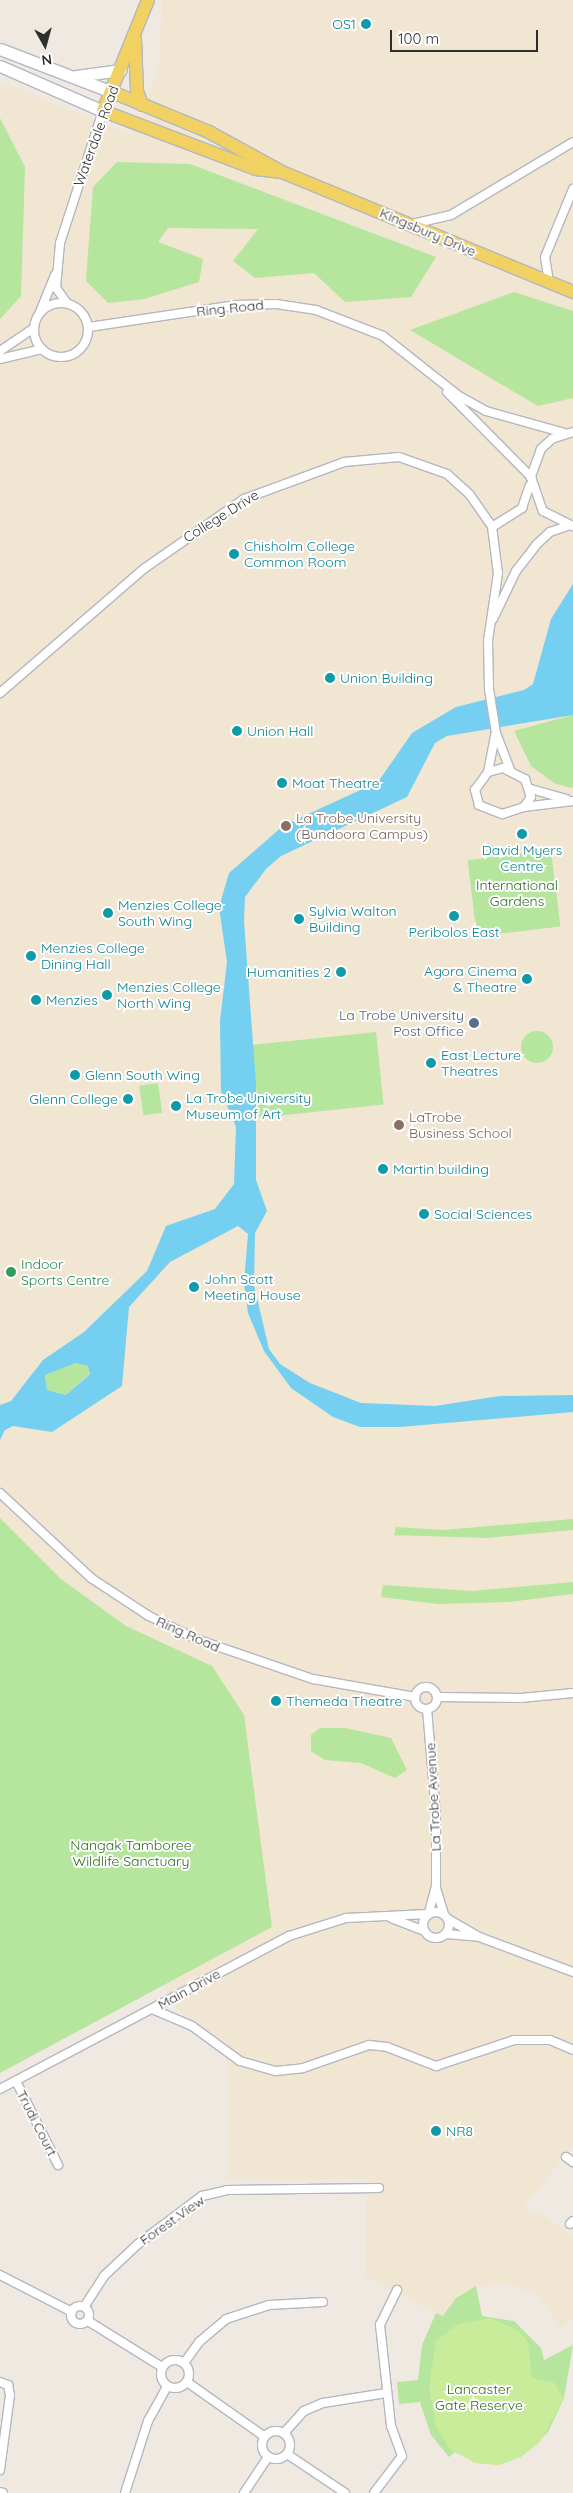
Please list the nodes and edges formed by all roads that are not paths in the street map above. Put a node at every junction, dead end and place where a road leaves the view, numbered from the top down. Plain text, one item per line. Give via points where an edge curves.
1 (148, 0) edge
2 (135, 36) junction
3 (0, 48) edge
4 (0, 66) edge
5 (121, 70) junction
6 (76, 76) junction
7 (112, 92) junction
8 (142, 105) junction
9 (103, 111) junction
10 (573, 142) edge
11 (282, 172) junction
12 (573, 189) edge
13 (410, 225) junction
14 (55, 275) junction
15 (549, 282) junction
16 (573, 292) edge
17 (67, 302) junction
18 (40, 312) junction
19 (89, 327) junction
20 (34, 328) junction
21 (42, 349) junction
22 (0, 351) edge
23 (0, 359) edge
24 (417, 362) junction
25 (569, 432) edge
26 (531, 480) junction
27 (571, 525) edge
28 (492, 527) junction
29 (492, 620) junction
30 (0, 693) edge
31 (496, 733) junction
32 (510, 770) junction
33 (488, 772) junction
34 (531, 789) junction
35 (573, 800) edge
36 (524, 807) junction
37 (0, 1493) edge
38 (573, 1693) edge
39 (415, 1697) junction
40 (437, 1697) junction
41 (428, 1709) junction
42 (436, 1886) junction
43 (428, 1914) junction
44 (387, 1916) junction
45 (446, 1917) junction
46 (423, 1930) junction
47 (446, 1934) junction
48 (479, 1937) junction
49 (573, 1972) edge
50 (152, 2009) junction
51 (573, 2050) edge
52 (16, 2081) junction
53 (0, 2089) edge
54 (58, 2165) dead end
55 (379, 2188) dead end
56 (0, 2275) edge
57 (397, 2290) dead end
58 (323, 2302) dead end
59 (84, 2307) junction
60 (72, 2312) junction
61 (88, 2321) junction
62 (184, 2363) junction
63 (162, 2367) junction
64 (0, 2382) edge
65 (187, 2382) junction
66 (167, 2386) junction
67 (386, 2393) junction
68 (284, 2433) junction
69 (265, 2437) junction
70 (287, 2454) junction
71 (268, 2457) junction
72 (0, 2470) edge
73 (124, 2493) edge
74 (244, 2493) edge
75 (345, 2493) edge
76 (374, 2493) edge

1 - 2 main road, Waterdale Road
2 - 5 main road, Waterdale Road
2 - 8 main road via 137,91
3 - 6 main road, Kingsbury Drive
4 - 9 main road, Kingsbury Drive
5 - 6 main road
5 - 7 main road, Waterdale Road
6 - 7 main road, Kingsbury Drive
7 - 8 main road, Kingsbury Drive
7 - 9 main road, Waterdale Road
8 - 11 main road, Kingsbury Drive via 209,132
9 - 11 main road, Kingsbury Drive via 256,169
9 - 14 street, Waterdale Road via 71,204
10 - 13 street via 451,215
11 - 13 main road, Kingsbury Drive
12 - 15 street via 545,257
13 - 15 main road, Kingsbury Drive
14 - 17 street via 57,291
14 - 18 street, Waterdale Road
15 - 16 main road, Kingsbury Drive
17 - 18 street via 52,304
17 - 19 street via 78,307
18 - 20 street
19 - 21 street via 86,343 75,353 61,357
19 - 24 street, Ring Road via 236,304 276,304 351,322 383,336
20 - 21 street
20 - 22 street
21 - 23 street
24 - 25 street, Ring Road via 486,411
24 - 26 street, Ring Road
25 - 26 street via 541,449
26 - 27 street via 543,511
26 - 28 street via 522,508
27 - 29 street, College Drive via 550,532 526,557
28 - 29 street, College Drive via 498,573
28 - 30 street, College Drive via 462,486 423,462 372,457 308,472 244,499 196,530
29 - 31 street, College Drive via 487,654
31 - 32 street, College Drive
31 - 33 street, College Drive
32 - 33 street
32 - 34 street via 525,779
33 - 36 street via 475,790 479,805 502,814
34 - 35 street
34 - 36 street
35 - 36 street
37 - 39 street, Ring Road via 91,1578 149,1616 196,1640 313,1678
38 - 40 street via 521,1698
39 - 40 street via 426,1687
39 - 41 street via 420,1707
40 - 41 street
41 - 42 street, La Trobe Avenue via 436,1814
42 - 43 street, La Trobe Avenue
42 - 45 street, La Trobe Avenue
43 - 44 street, Main Drive
43 - 45 street, Main Drive
43 - 46 street, La Trobe Avenue
44 - 46 street, Main Drive
44 - 50 street, Main Drive via 332,1921 289,1936
45 - 47 street
45 - 48 street
46 - 47 street, Main Drive via 433,1938
47 - 48 street
48 - 49 street
50 - 51 street via 192,2026 240,2061 265,2069 297,2070 369,2045 387,2047 436,2066 451,2064 522,2039 550,2040
50 - 52 street, Main Drive
52 - 53 street, Main Drive
52 - 54 street, Trudi Court
55 - 59 street, Forest View via 227,2190 202,2196 138,2244 104,2276
56 - 60 street
57 - 67 street via 380,2325
58 - 62 street via 269,2306 226,2319 199,2342
59 - 60 street
59 - 61 street via 90,2314
60 - 61 street via 75,2323
61 - 63 street
62 - 63 street via 175,2360
62 - 65 street via 189,2371
63 - 66 street via 161,2379
64 - 72 street via 8,2385 10,2395
65 - 66 street via 179,2388
65 - 69 street
66 - 73 street via 148,2421
67 - 68 street via 323,2403 304,2411
67 - 76 street via 391,2426 402,2456
68 - 69 street via 273,2431
68 - 70 street via 290,2441
69 - 71 street via 262,2449
70 - 71 street via 279,2459
70 - 75 street
71 - 74 street

